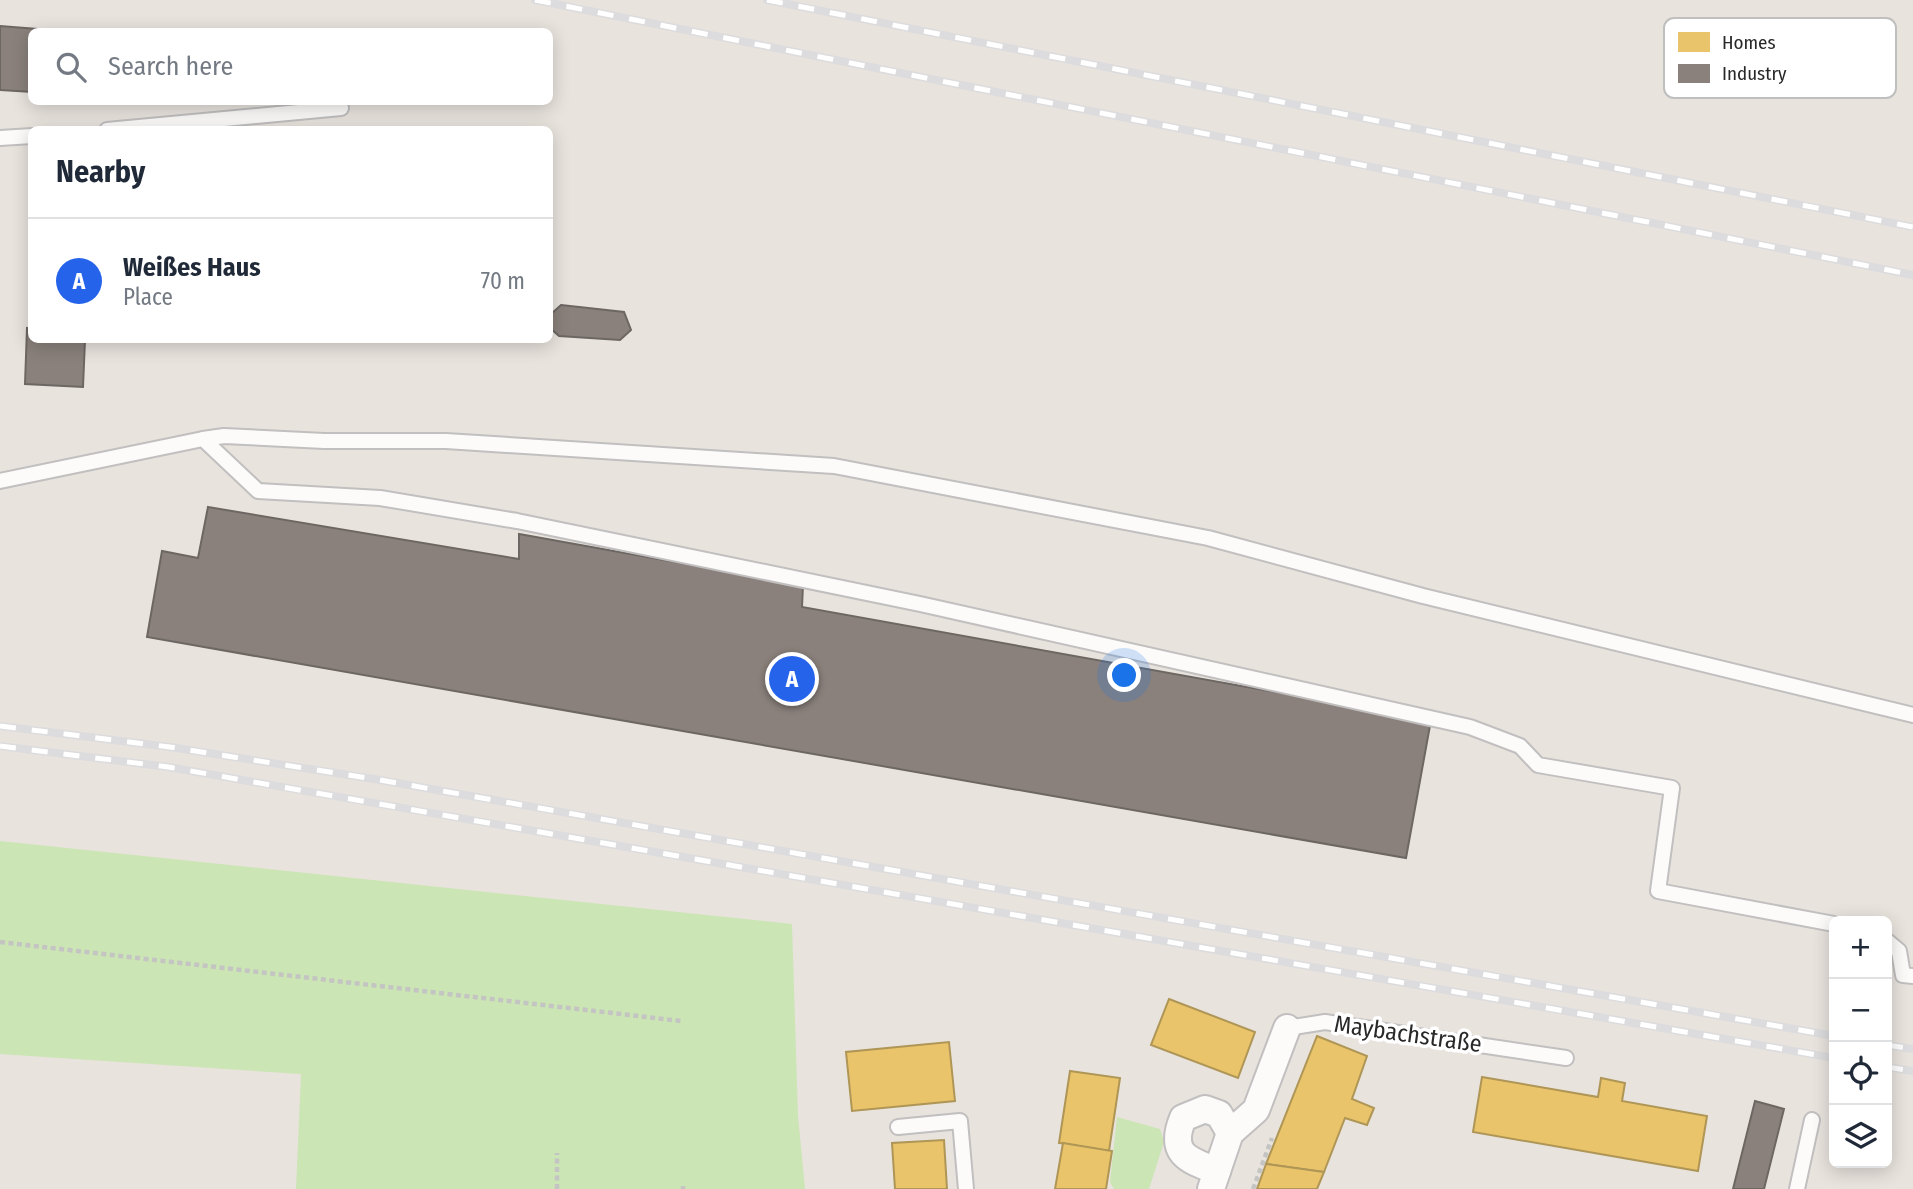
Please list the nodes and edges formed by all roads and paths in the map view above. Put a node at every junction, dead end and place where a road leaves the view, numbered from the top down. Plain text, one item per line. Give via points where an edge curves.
1 (341, 108) dead end
2 (150, 126) edge
3 (28, 136) edge
4 (0, 138) edge
5 (203, 439) junction
6 (0, 481) edge
7 (1913, 715) edge
8 (1829, 923) edge
9 (0, 942) edge
10 (1892, 945) edge
11 (1913, 976) edge
12 (681, 1021) dead end
13 (1287, 1028) joint
14 (1566, 1058) dead end
15 (1812, 1119) dead end
16 (898, 1127) dead end
17 (1230, 1133) junction
18 (557, 1153) dead end
19 (1214, 1180) edge
20 (557, 1189) edge
21 (966, 1189) edge
22 (1797, 1189) edge

1 - 2 lane
3 - 4 lane
5 - 6 lane
5 - 7 lane via 446,442 834,466 1208,538 1423,596
5 - 8 lane via 258,491 380,498 517,521 920,604 1470,727 1520,746 1538,765 1672,788 1658,891
9 - 12 path
10 - 11 lane via 1899,951 1903,975
13 - 14 lane, Maybachstraße via 1325,1022
13 - 17 street, Maybachstraße via 1256,1110
15 - 22 lane
16 - 21 lane via 960,1121
17 - 19 street, Maybachstraße
17 - 19 street, Maybachstraße via 1219,1114 1205,1109 1183,1118 1177,1133 1187,1160
18 - 20 path

